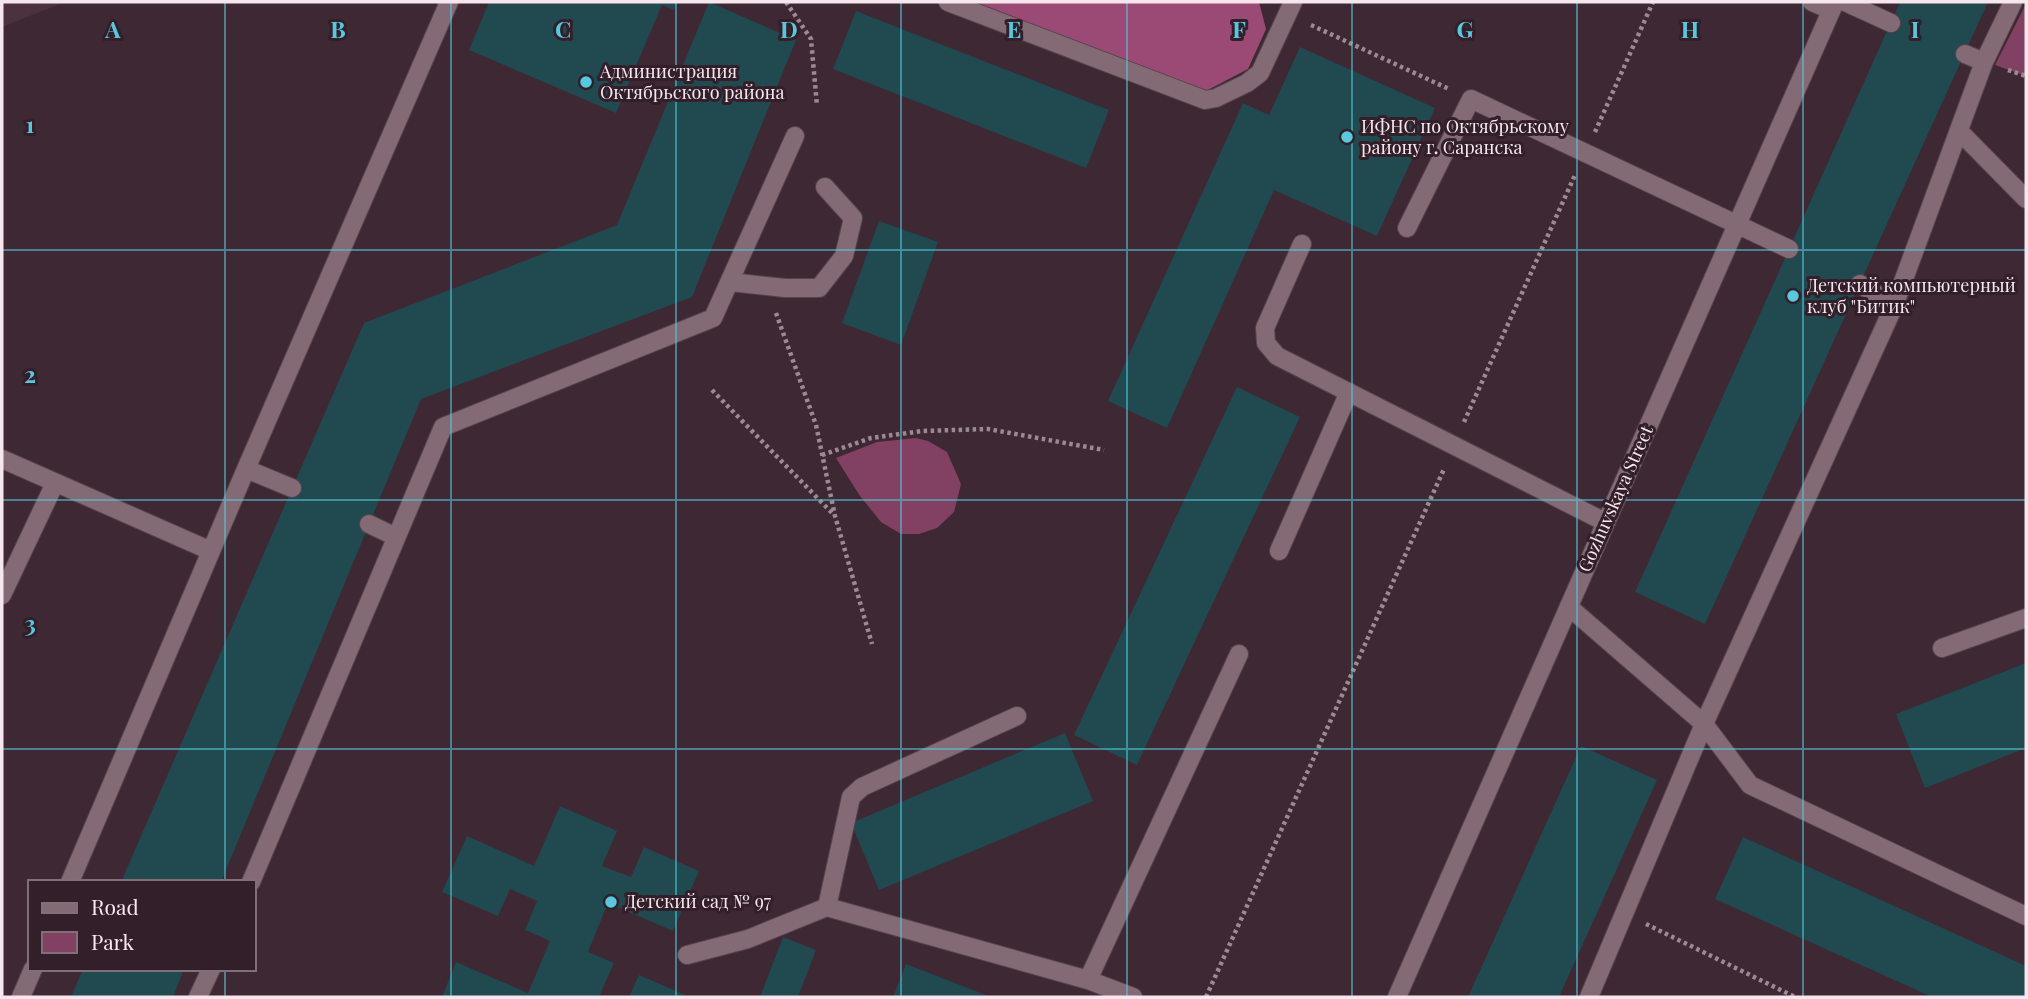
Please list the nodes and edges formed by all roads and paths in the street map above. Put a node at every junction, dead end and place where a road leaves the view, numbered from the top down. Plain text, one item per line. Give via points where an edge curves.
1 (449, 2) edge
2 (786, 2) edge
3 (948, 2) edge
4 (1653, 2) edge
5 (1812, 2) edge
6 (2013, 2) edge
7 (1837, 4) edge
8 (1290, 8) edge
9 (1891, 23) dead end
10 (1965, 54) dead end
11 (1984, 62) junction
12 (1471, 99) junction
13 (817, 106) dead end
14 (1959, 131) junction
15 (795, 136) dead end
16 (1586, 152) junction
17 (825, 187) dead end
18 (2026, 199) edge
19 (1737, 223) junction
20 (1407, 228) dead end
21 (1302, 243) dead end
22 (1789, 249) dead end
23 (730, 282) junction
24 (1860, 284) dead end
25 (766, 286) junction
26 (1894, 306) junction
27 (712, 390) dead end
28 (1349, 392) junction
29 (1454, 446) junction
30 (1104, 450) dead end
31 (822, 455) junction
32 (2, 459) edge
33 (246, 468) junction
34 (55, 483) junction
35 (292, 488) dead end
36 (835, 516) junction
37 (1605, 522) junction
38 (369, 524) dead end
39 (396, 537) junction
40 (211, 551) junction
41 (1279, 551) dead end
42 (2, 595) edge
43 (1569, 607) junction
44 (2026, 618) edge
45 (872, 644) dead end
46 (1942, 648) dead end
47 (1239, 654) dead end
48 (1017, 716) dead end
49 (1704, 724) junction
50 (71, 880) edge
51 (252, 880) edge
52 (827, 907) junction
53 (1624, 912) junction
54 (2026, 916) edge
55 (687, 955) dead end
56 (32, 971) edge
57 (210, 971) edge
58 (1088, 980) junction
59 (21, 997) edge
60 (198, 997) edge
61 (1133, 997) edge
62 (1206, 997) edge
63 (1397, 997) edge
64 (1589, 997) edge
65 (1795, 997) edge

1 - 33 street
2 - 13 path via 811,39
3 - 8 street via 1205,100 1260,73
4 - 16 path
5 - 7 street
6 - 11 street
7 - 9 street
7 - 19 street, Gozhuvskaya Street
8 - 12 path
10 - 11 street
11 - 14 street
12 - 16 street
12 - 20 street
14 - 18 street
14 - 26 street
15 - 23 street
16 - 19 street
16 - 29 path
17 - 25 street via 853,218 844,256 819,288
19 - 22 street
19 - 37 street, Gozhuvskaya Street
21 - 28 street via 1265,328 1266,343 1277,356
23 - 25 street
23 - 39 street via 713,318 443,427
24 - 26 street
25 - 31 path via 816,425
26 - 49 street
27 - 36 path
28 - 29 street
28 - 41 street
29 - 37 street
29 - 62 path
30 - 31 path via 988,429 922,431 871,439
31 - 36 path
32 - 34 street
33 - 35 street
33 - 40 street
34 - 40 street
34 - 42 street
36 - 45 path
37 - 43 street, Gozhuvskaya Street
38 - 39 street
39 - 51 street
40 - 50 street
43 - 49 street
43 - 63 street, Gozhuvskaya Street
44 - 46 street
47 - 58 street
48 - 52 street via 862,787 851,797
49 - 53 street
49 - 54 street via 1750,785
52 - 55 street via 748,939
52 - 58 street
53 - 64 street
53 - 65 path
56 - 59 street
57 - 60 street
58 - 61 street

